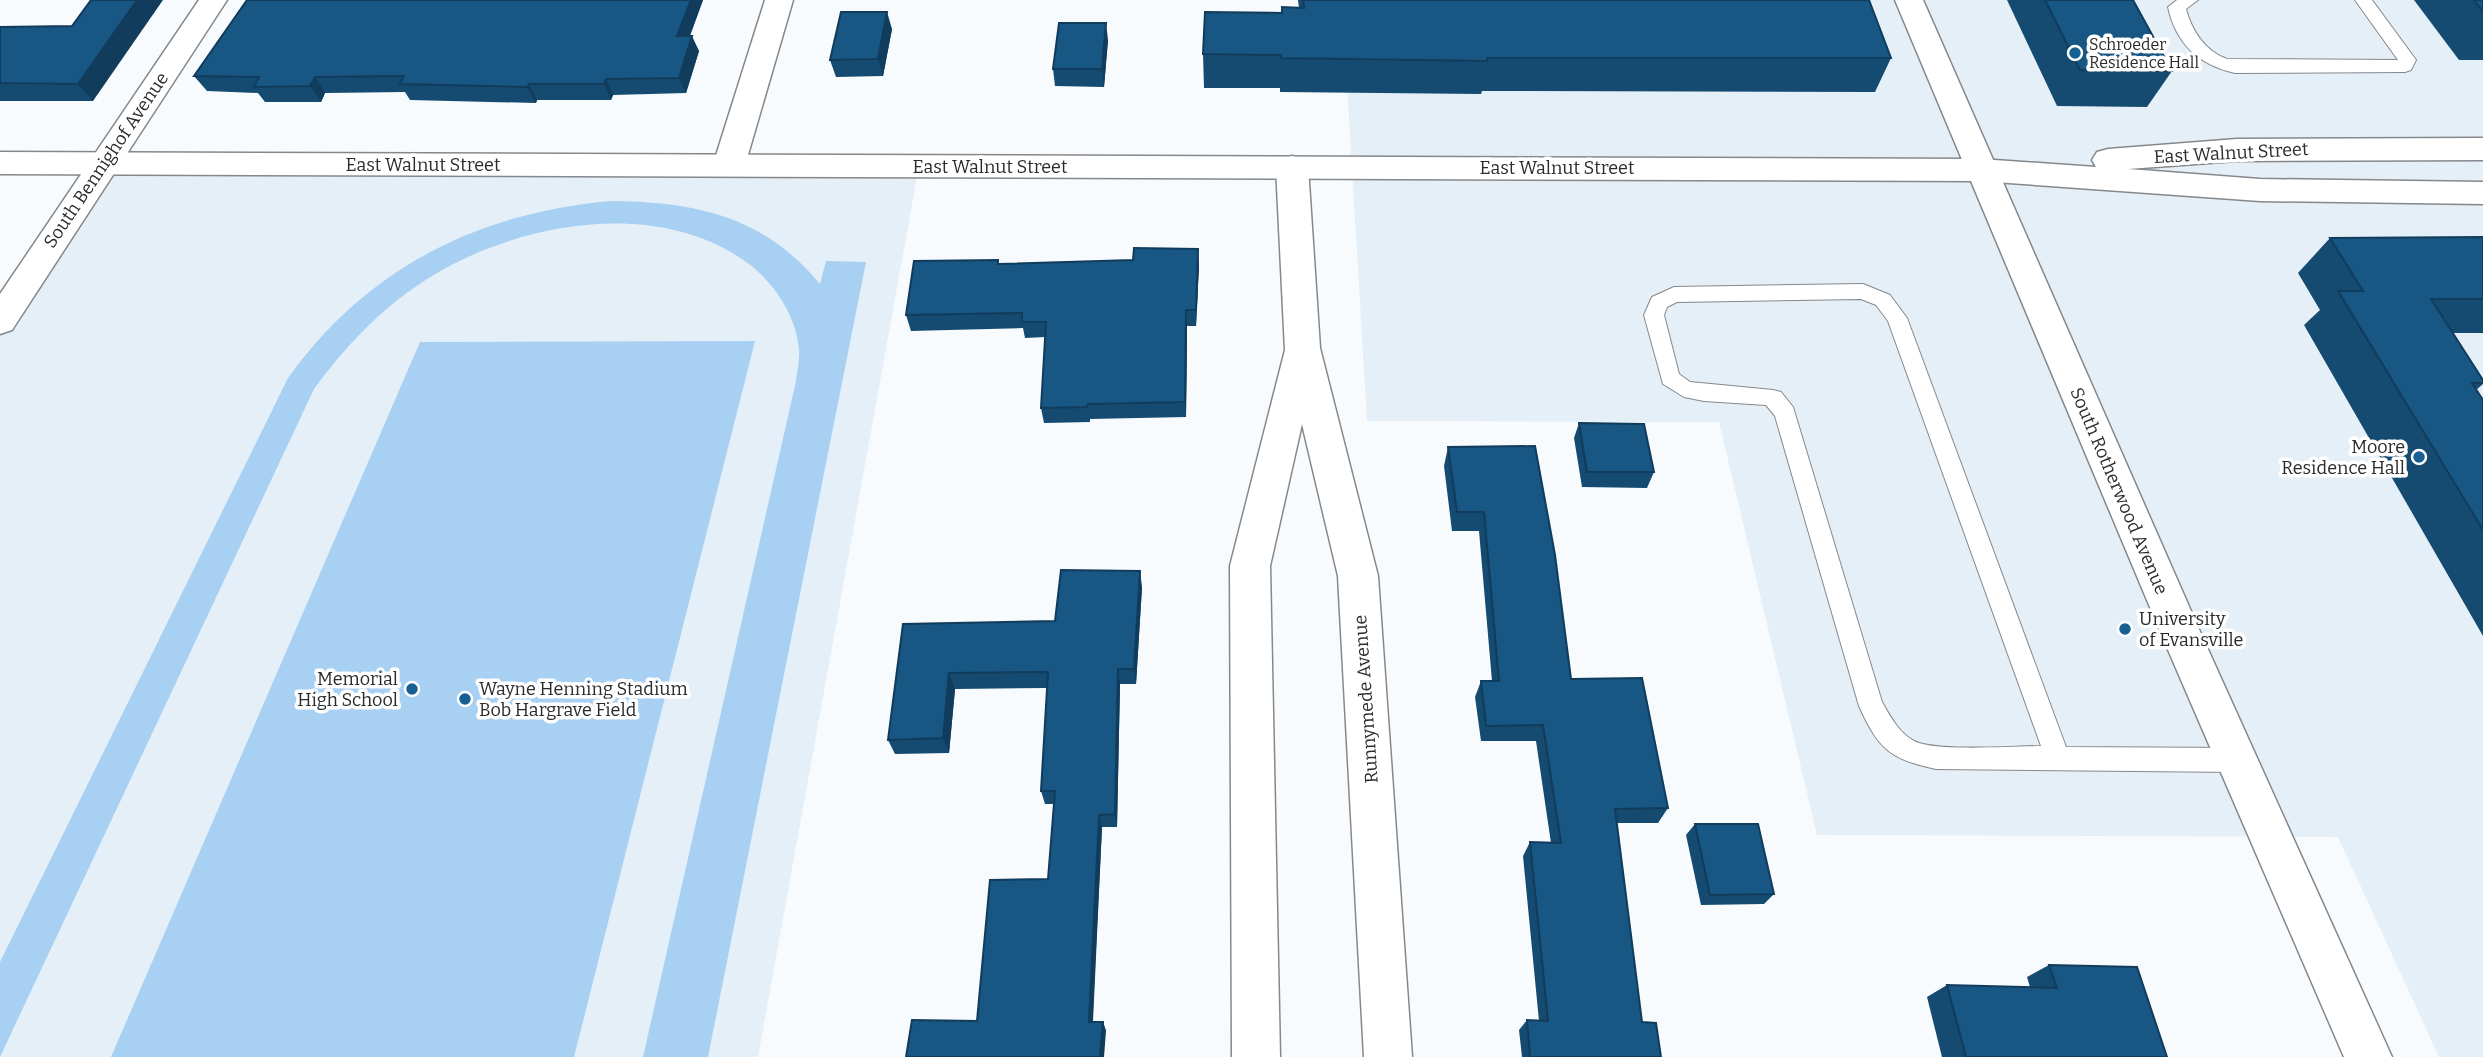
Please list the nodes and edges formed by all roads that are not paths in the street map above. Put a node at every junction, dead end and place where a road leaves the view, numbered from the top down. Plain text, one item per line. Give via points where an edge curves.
1 (213, 0) edge
2 (779, 0) edge
3 (1909, 0) edge
4 (2190, 0) edge
5 (2363, 0) edge
6 (2483, 149) edge
7 (0, 163) edge
8 (104, 164) junction
9 (729, 166) junction
10 (1292, 167) junction
11 (1980, 170) junction
12 (2483, 193) edge
13 (0, 321) edge
14 (1302, 348) junction
15 (2058, 759) junction
16 (2237, 760) junction
17 (1256, 1057) edge
18 (1388, 1057) edge
19 (2368, 1057) edge

1 - 8 street, South Bennighof Avenue
2 - 9 street
3 - 11 street, South Rotherwood Avenue
4 - 5 lane via 2177,7 2178,16 2199,49 2221,64 2405,66 2407,60
6 - 11 street, East Walnut Street via 2237,150
7 - 8 street, East Walnut Street
8 - 9 street, East Walnut Street
8 - 13 street, South Bennighof Avenue
9 - 10 street, East Walnut Street
10 - 11 street, East Walnut Street
10 - 14 street, Runnymede Avenue
11 - 12 street, East Walnut Street via 2260,190
11 - 16 street, South Rotherwood Avenue
14 - 17 street, Runnymede Avenue via 1250,566
14 - 18 street, Runnymede Avenue via 1358,576
15 - 15 lane via 1936,757 1907,751 1886,732 1871,706 1785,413 1773,398 1704,393 1670,378 1654,315 1659,302 1674,295 1863,291 1883,300 1896,317
15 - 16 lane
16 - 19 street, South Rotherwood Avenue

